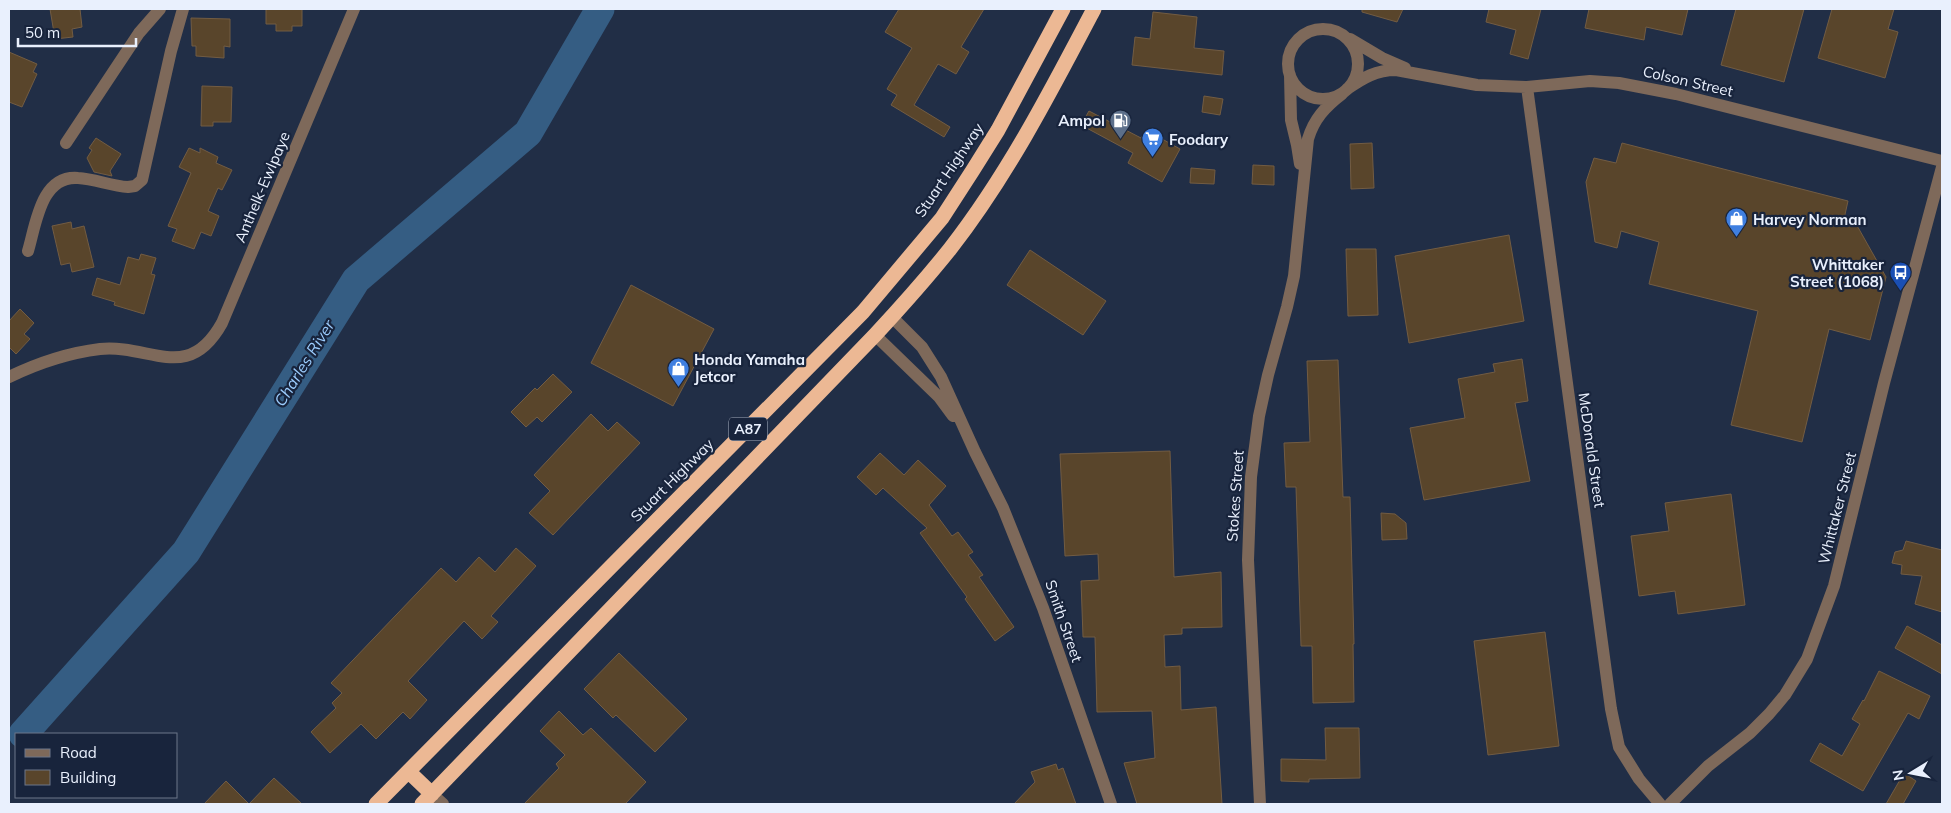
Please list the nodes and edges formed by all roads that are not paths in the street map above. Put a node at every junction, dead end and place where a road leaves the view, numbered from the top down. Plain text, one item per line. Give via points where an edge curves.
1 (160, 9) edge
2 (183, 9) edge
3 (354, 9) edge
4 (1063, 9) edge
5 (1094, 9) edge
6 (1343, 35) junction
7 (1290, 75) junction
8 (1421, 75) junction
9 (1526, 87) junction
10 (1344, 92) junction
11 (66, 143) dead end
12 (1942, 161) edge
13 (1942, 167) edge
14 (1302, 194) junction
15 (28, 251) dead end
16 (872, 301) junction
17 (892, 317) junction
18 (857, 318) junction
19 (875, 335) junction
20 (9, 377) edge
21 (975, 452) junction
22 (409, 772) junction
23 (432, 801) edge
24 (376, 804) edge
25 (1111, 804) edge
26 (1260, 804) edge
27 (1660, 804) edge
28 (1670, 804) edge

1 - 11 street via 139,33
2 - 15 street via 142,180 128,188 78,178 60,181 46,194
3 - 20 street, Anthelk-Ewlpaye via 214,338 203,349 179,358 102,349 39,363
4 - 16 highway, Stuart Highway / A87 via 974,170 942,218
5 - 17 highway, A87 via 1020,143 977,212
6 - 7 street via 1317,29 1302,36 1291,50
6 - 8 street, Colson Street via 1382,58
6 - 10 street via 1354,47 1358,63 1353,83
7 - 10 street via 1298,89 1315,98 1325,99
7 - 14 street via 1290,120 1297,145
8 - 9 street, Colson Street via 1477,85
8 - 10 street, Colson Street via 1396,70 1377,72
9 - 12 street, Colson Street via 1590,81 1619,82
9 - 27 street, McDonald Street via 1611,709 1619,747
10 - 14 street via 1323,110 1312,128 1306,150
13 - 28 street, Whittaker Street via 1834,586 1807,659 1769,714 1708,766
14 - 26 street, Stokes Street via 1294,276 1259,416 1251,477 1248,560
16 - 17 highway
16 - 18 highway, Stuart Highway / A87
17 - 19 highway, A87
17 - 21 street, Smith Street via 937,369
18 - 19 highway
18 - 22 highway, Stuart Highway / A87
19 - 21 street, Smith Street via 939,396
19 - 23 highway, A87
21 - 25 street, Smith Street via 1023,556
22 - 23 highway
22 - 24 highway, Stuart Highway / A87

